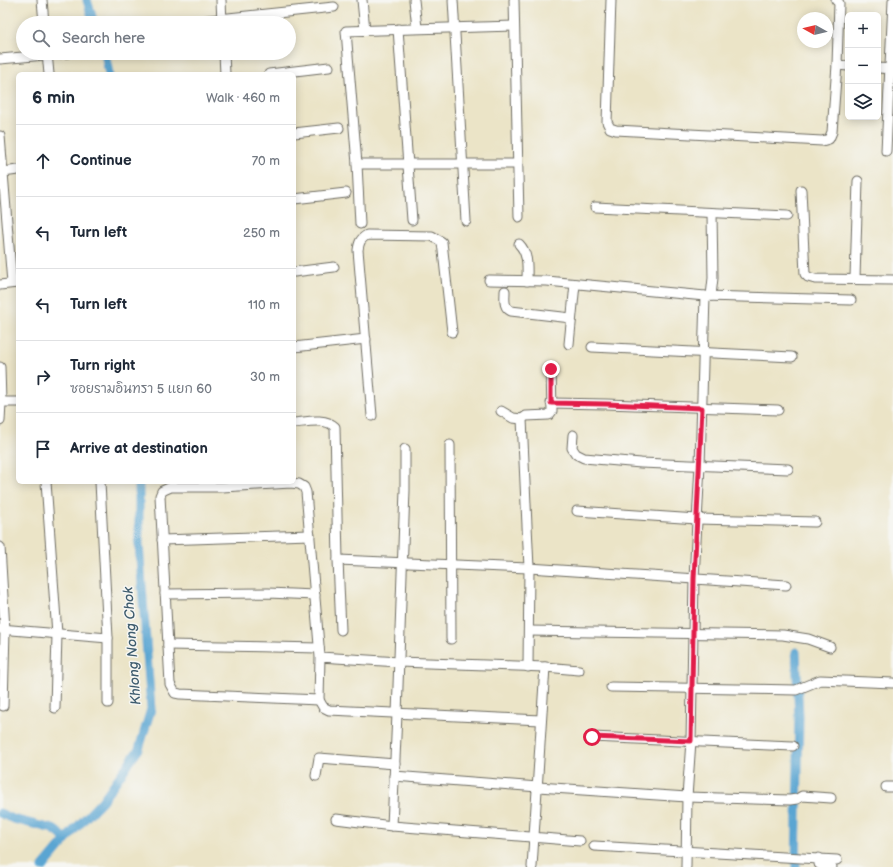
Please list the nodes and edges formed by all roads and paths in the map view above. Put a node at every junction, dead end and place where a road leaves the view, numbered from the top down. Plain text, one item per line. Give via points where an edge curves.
1 (42, 0) edge
2 (221, 0) edge
3 (362, 0) edge
4 (414, 0) edge
5 (453, 0) edge
6 (514, 0) edge
7 (611, 0) edge
8 (836, 0) edge
9 (893, 1) edge
10 (334, 7) dead end
11 (43, 16) edge
12 (222, 16) edge
13 (262, 16) edge
14 (514, 26) junction
15 (454, 27) junction
16 (417, 28) junction
17 (398, 29) junction
18 (364, 30) junction
19 (16, 57) edge
20 (0, 59) edge
21 (48, 60) edge
22 (224, 60) edge
23 (838, 65) junction
24 (845, 66) edge
25 (329, 67) dead end
26 (881, 68) edge
27 (891, 69) edge
28 (49, 72) edge
29 (225, 72) edge
30 (286, 72) edge
31 (339, 128) dead end
32 (296, 133) edge
33 (0, 136) edge
34 (886, 151) dead end
35 (357, 164) junction
36 (409, 164) junction
37 (462, 164) junction
38 (518, 164) junction
39 (16, 170) edge
40 (3, 172) junction
41 (858, 181) dead end
42 (801, 190) dead end
43 (346, 193) dead end
44 (296, 199) edge
45 (594, 207) dead end
46 (712, 213) junction
47 (787, 216) dead end
48 (519, 217) dead end
49 (412, 220) dead end
50 (466, 221) dead end
51 (360, 224) dead end
52 (519, 244) dead end
53 (334, 267) dead end
54 (296, 272) edge
55 (855, 278) junction
56 (489, 280) dead end
57 (893, 280) edge
58 (527, 281) junction
59 (15, 283) edge
60 (575, 284) junction
61 (0, 285) edge
62 (505, 291) dead end
63 (708, 296) junction
64 (851, 300) dead end
65 (572, 318) junction
66 (452, 332) dead end
67 (366, 339) junction
68 (569, 344) dead end
69 (296, 347) edge
70 (592, 347) dead end
71 (703, 353) junction
72 (792, 357) dead end
73 (0, 367) edge
74 (551, 369) dead end
75 (1, 402) edge
76 (16, 402) edge
77 (551, 403) junction
78 (702, 408) junction
79 (778, 410) dead end
80 (501, 411) dead end
81 (372, 416) dead end
82 (522, 419) junction
83 (0, 421) edge
84 (296, 423) edge
85 (573, 435) dead end
86 (450, 445) dead end
87 (405, 449) dead end
88 (700, 465) junction
89 (788, 469) dead end
90 (46, 484) edge
91 (100, 484) edge
92 (274, 484) edge
93 (296, 484) edge
94 (577, 511) dead end
95 (697, 519) junction
96 (815, 522) dead end
97 (310, 535) junction
98 (162, 540) junction
99 (0, 547) edge
100 (338, 560) junction
101 (402, 563) junction
102 (451, 564) junction
103 (529, 568) junction
104 (694, 579) junction
105 (786, 585) dead end
106 (165, 594) junction
107 (315, 595) junction
108 (3, 630) edge
109 (341, 630) dead end
110 (529, 631) junction
111 (57, 634) junction
112 (692, 634) junction
113 (108, 638) junction
114 (451, 639) dead end
115 (168, 645) junction
116 (830, 647) dead end
117 (320, 652) junction
118 (399, 662) junction
119 (528, 667) junction
120 (545, 667) junction
121 (579, 670) dead end
122 (893, 684) edge
123 (611, 687) dead end
124 (691, 688) junction
125 (319, 700) junction
126 (108, 703) dead end
127 (3, 706) dead end
128 (55, 708) dead end
129 (397, 714) junction
130 (541, 720) junction
131 (592, 737) dead end
132 (691, 741) junction
133 (793, 746) dead end
134 (395, 764) junction
135 (316, 776) dead end
136 (394, 776) junction
137 (538, 787) junction
138 (687, 797) junction
139 (831, 798) dead end
140 (336, 819) dead end
141 (392, 826) junction
142 (534, 838) junction
143 (580, 841) dead end
144 (594, 846) dead end
145 (686, 852) junction
146 (834, 863) edge
147 (532, 867) edge
148 (686, 867) edge

1 - 11 street
2 - 12 street
3 - 18 street
4 - 16 street
5 - 15 street
6 - 14 street
7 - 23 street via 607,122 610,128 616,130 822,141 829,139 832,132
8 - 23 street
9 - 27 street
10 - 13 street
14 - 15 street
14 - 38 street
15 - 16 street
15 - 37 street
16 - 17 street
17 - 18 street
17 - 36 street
18 - 35 street via 346,30
19 - 20 street
21 - 28 street
22 - 29 street
23 - 24 street
25 - 30 street
26 - 27 street
27 - 34 street
31 - 32 street
33 - 40 street
35 - 36 street
35 - 51 street
36 - 37 street
36 - 49 street
37 - 38 street
37 - 50 street
38 - 48 street
39 - 40 street
40 - 59 street
41 - 55 street
42 - 55 street via 804,274 815,279
43 - 44 street
45 - 46 street
46 - 47 street
46 - 63 street via 713,278
52 - 58 street via 526,253
53 - 54 street
55 - 57 street
56 - 58 street
58 - 60 street
59 - 61 street
60 - 63 street
60 - 65 street
62 - 65 street via 505,305 508,310
63 - 64 street
63 - 71 street
65 - 68 street
66 - 67 street via 442,242 432,236 367,235 360,241 358,250
67 - 69 street
67 - 81 street
70 - 71 street
71 - 72 street
71 - 78 street
73 - 75 street
74 - 77 street
75 - 76 street
75 - 83 street
77 - 78 street
77 - 82 street via 552,411 549,415 526,416
78 - 79 street
78 - 88 street
80 - 82 street via 513,418
82 - 103 street
84 - 100 street via 326,422 334,427
85 - 88 street via 572,448 576,454 584,458
86 - 102 street
87 - 101 street
88 - 89 street
88 - 95 street
90 - 111 street
91 - 113 street
92 - 98 street via 171,487 162,491
93 - 97 street via 304,487 306,492
94 - 95 street
95 - 96 street
95 - 104 street
97 - 98 street
97 - 107 street
98 - 106 street
99 - 108 street
100 - 101 street
100 - 109 street
101 - 102 street
101 - 118 street
102 - 103 street
102 - 114 street
103 - 104 street
103 - 110 street
104 - 105 street
104 - 112 street
106 - 107 street
106 - 115 street
107 - 117 street
108 - 111 street
108 - 127 street
110 - 112 street
110 - 119 street
111 - 113 street
111 - 128 street
112 - 116 street via 783,635 808,639
112 - 124 street
113 - 126 street
115 - 117 street
115 - 125 street via 170,684 175,693
117 - 118 street
117 - 125 street
118 - 119 street
118 - 129 street
119 - 120 street
120 - 121 street
120 - 130 street
122 - 124 street via 820,680 800,688
123 - 124 street
124 - 132 street
125 - 129 street via 323,707 329,710
129 - 130 street
129 - 134 street
130 - 137 street
131 - 132 street
132 - 133 street
132 - 138 street
134 - 135 street via 319,758
134 - 136 street
136 - 137 street
136 - 141 street
137 - 138 street
137 - 142 street
138 - 139 street via 792,800 802,796
138 - 145 street
140 - 141 street
141 - 142 street
142 - 143 street
142 - 147 street
144 - 145 street
145 - 146 street via 818,858 822,866
145 - 148 street

